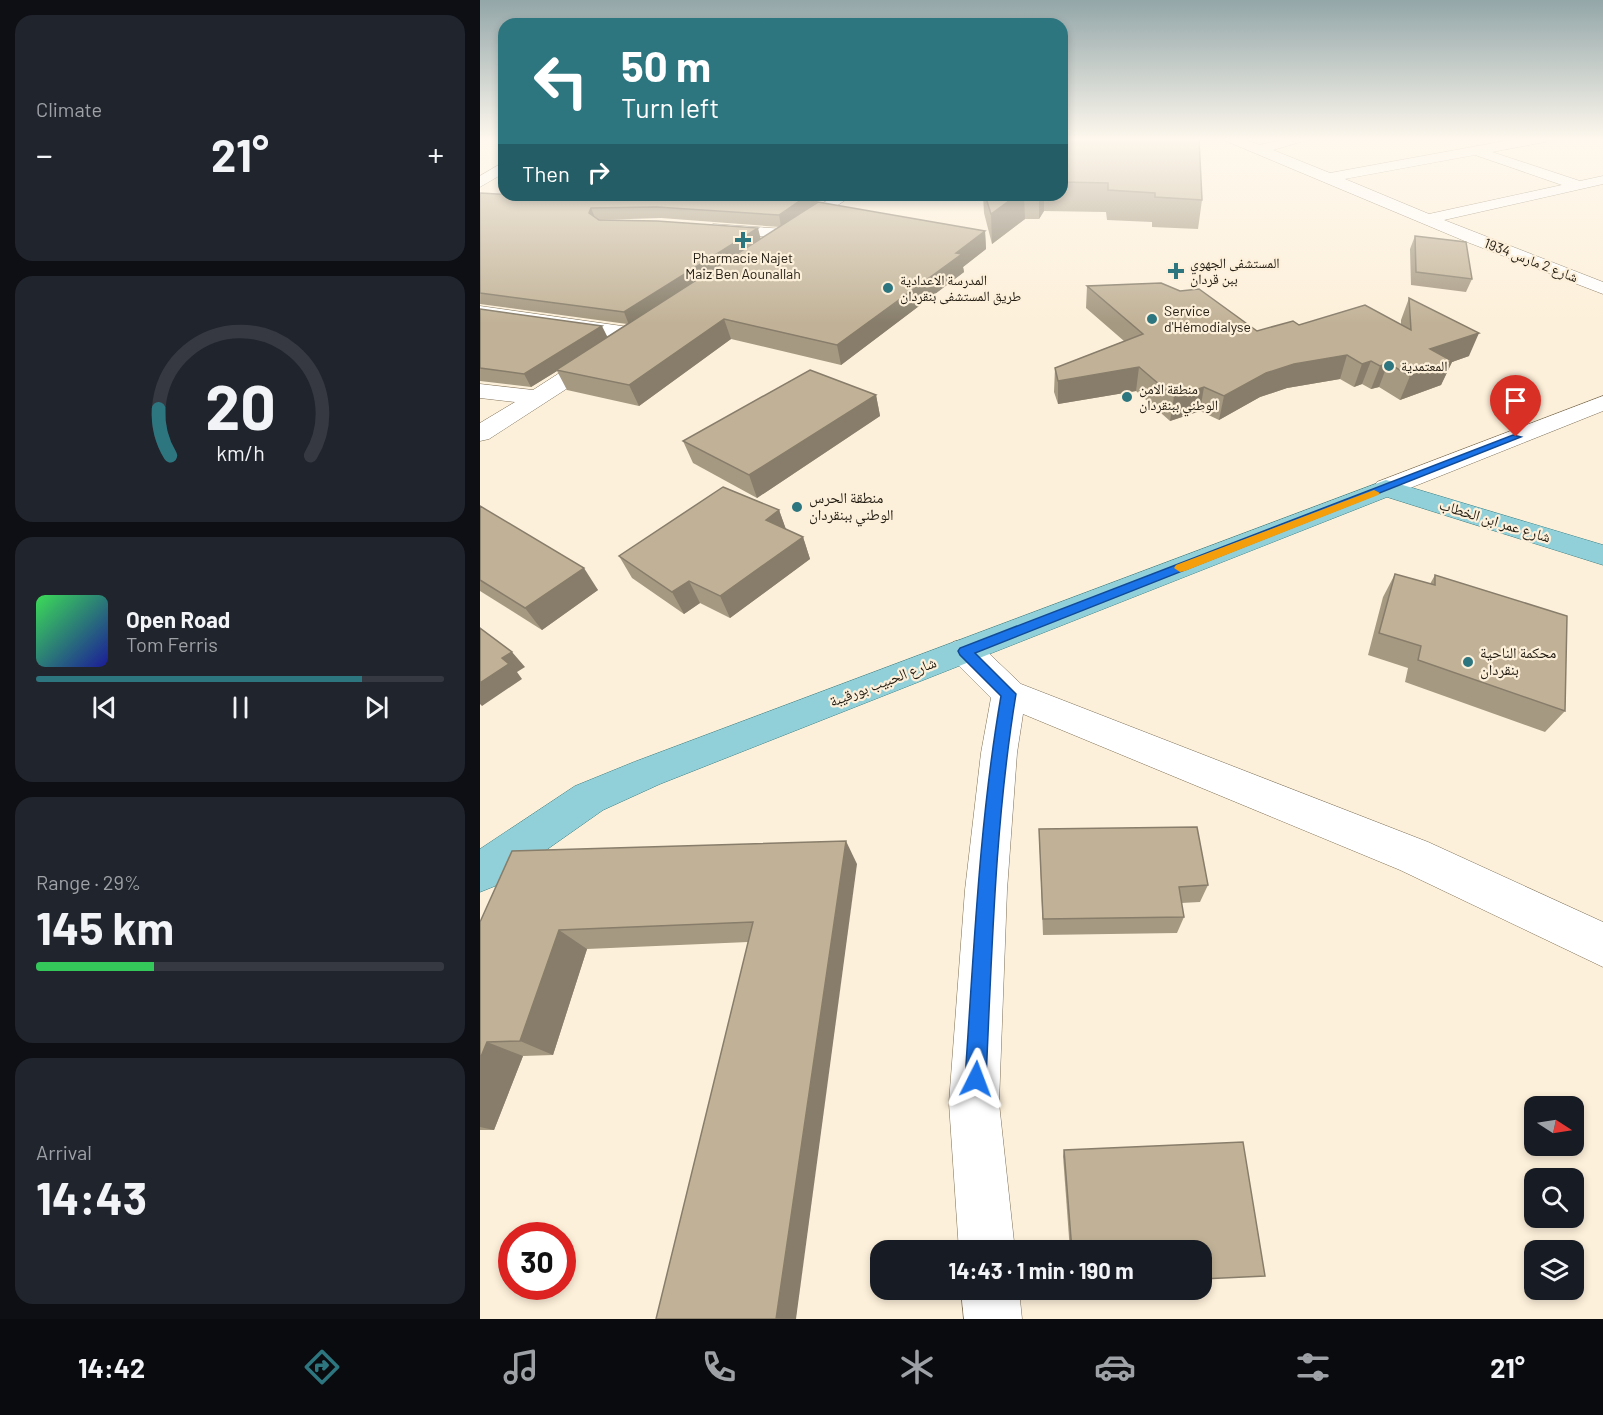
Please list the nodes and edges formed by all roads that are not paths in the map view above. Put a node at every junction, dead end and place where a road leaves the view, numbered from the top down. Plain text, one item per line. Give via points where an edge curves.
1 (1381, 200) edge
2 (1515, 200) edge
3 (836, 201) edge
4 (1427, 219) junction
5 (695, 228) edge
6 (786, 234) junction
7 (758, 253) edge
8 (1593, 264) dead end
9 (1562, 272) junction
10 (1603, 288) edge
11 (480, 312) edge
12 (654, 321) edge
13 (636, 334) junction
14 (480, 391) edge
15 (536, 397) junction
16 (1603, 403) edge
17 (480, 434) edge
18 (1386, 488) junction
19 (1603, 555) edge
20 (965, 651) junction
21 (1009, 694) junction
22 (480, 872) edge
23 (1603, 945) edge
24 (986, 1240) edge
25 (991, 1300) edge
26 (993, 1319) edge

1 - 4 street, شارع 2 مارس 1934
2 - 4 street
3 - 6 street
4 - 9 street, شارع 2 مارس 1934
5 - 6 street
6 - 7 street
8 - 9 street
9 - 10 street, شارع 2 مارس 1934
11 - 13 street
12 - 13 street
13 - 15 street
14 - 15 street
15 - 17 street
16 - 18 street, شارع الحبيب بورقيبة
18 - 19 main road, شارع عمر ابن الخطاب
18 - 20 main road, شارع الحبيب بورقيبة
20 - 21 street
20 - 22 main road, شارع الحبيب بورقيبة via 703,750 589,798
21 - 23 street via 1414,855
21 - 24 street via 999,753 986,890 974,1103
25 - 26 street

